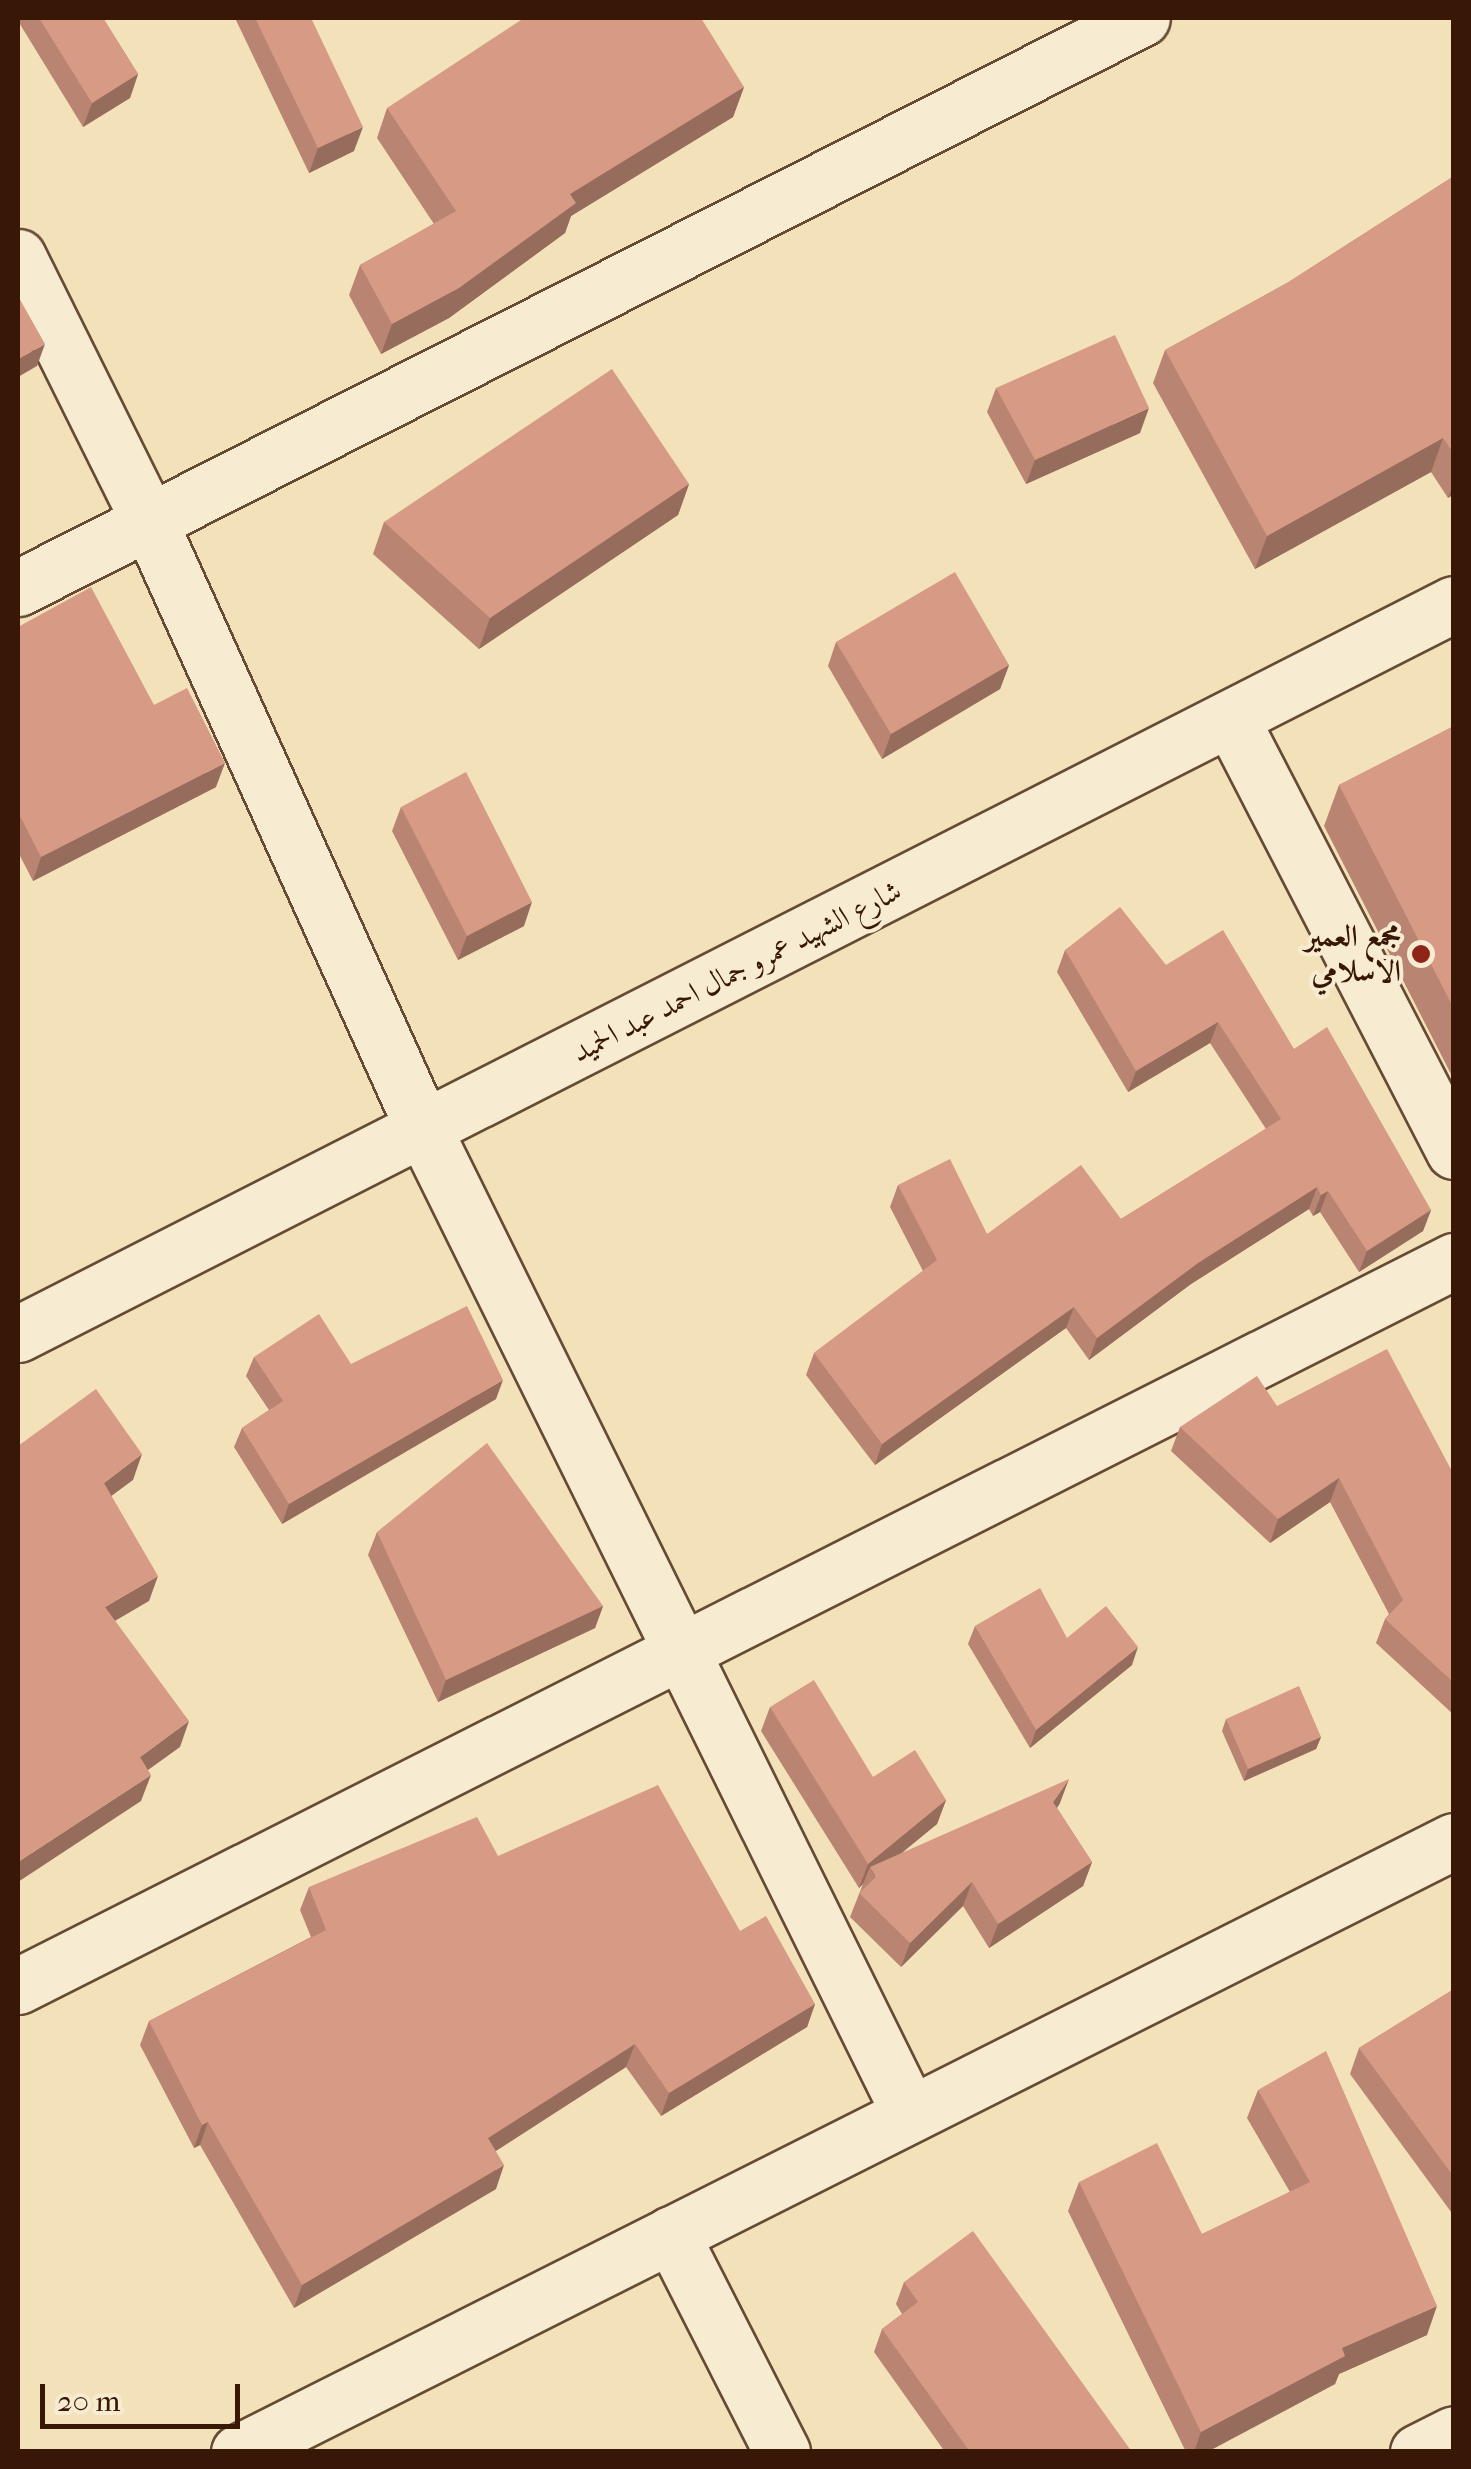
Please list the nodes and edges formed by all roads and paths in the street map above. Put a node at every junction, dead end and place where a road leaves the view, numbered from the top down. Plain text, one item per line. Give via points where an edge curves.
1 (1142, 18) edge
2 (18, 257) edge
3 (149, 520) junction
4 (18, 588) edge
5 (1454, 604) edge
6 (1232, 721) junction
7 (424, 1130) junction
8 (1454, 1151) edge
9 (1454, 1260) edge
10 (18, 1334) edge
11 (682, 1650) junction
12 (1454, 1841) edge
13 (18, 1986) edge
14 (910, 2114) junction
15 (671, 2234) junction
16 (1454, 2434) edge
17 (239, 2452) edge
18 (782, 2452) edge
19 (1418, 2452) edge

1 - 3 street
2 - 3 street
3 - 4 street
3 - 7 street
5 - 6 street, شارع الشهيد عمرو جمال احمد عبد الحميد
6 - 7 street, شارع الشهيد عمرو جمال احمد عبد الحميد
6 - 8 street
7 - 10 street, شارع الشهيد عمرو جمال احمد عبد الحميد
7 - 11 street
9 - 11 street
11 - 13 street
11 - 14 street
12 - 14 street
14 - 15 street
15 - 17 street
15 - 18 street
16 - 19 street

